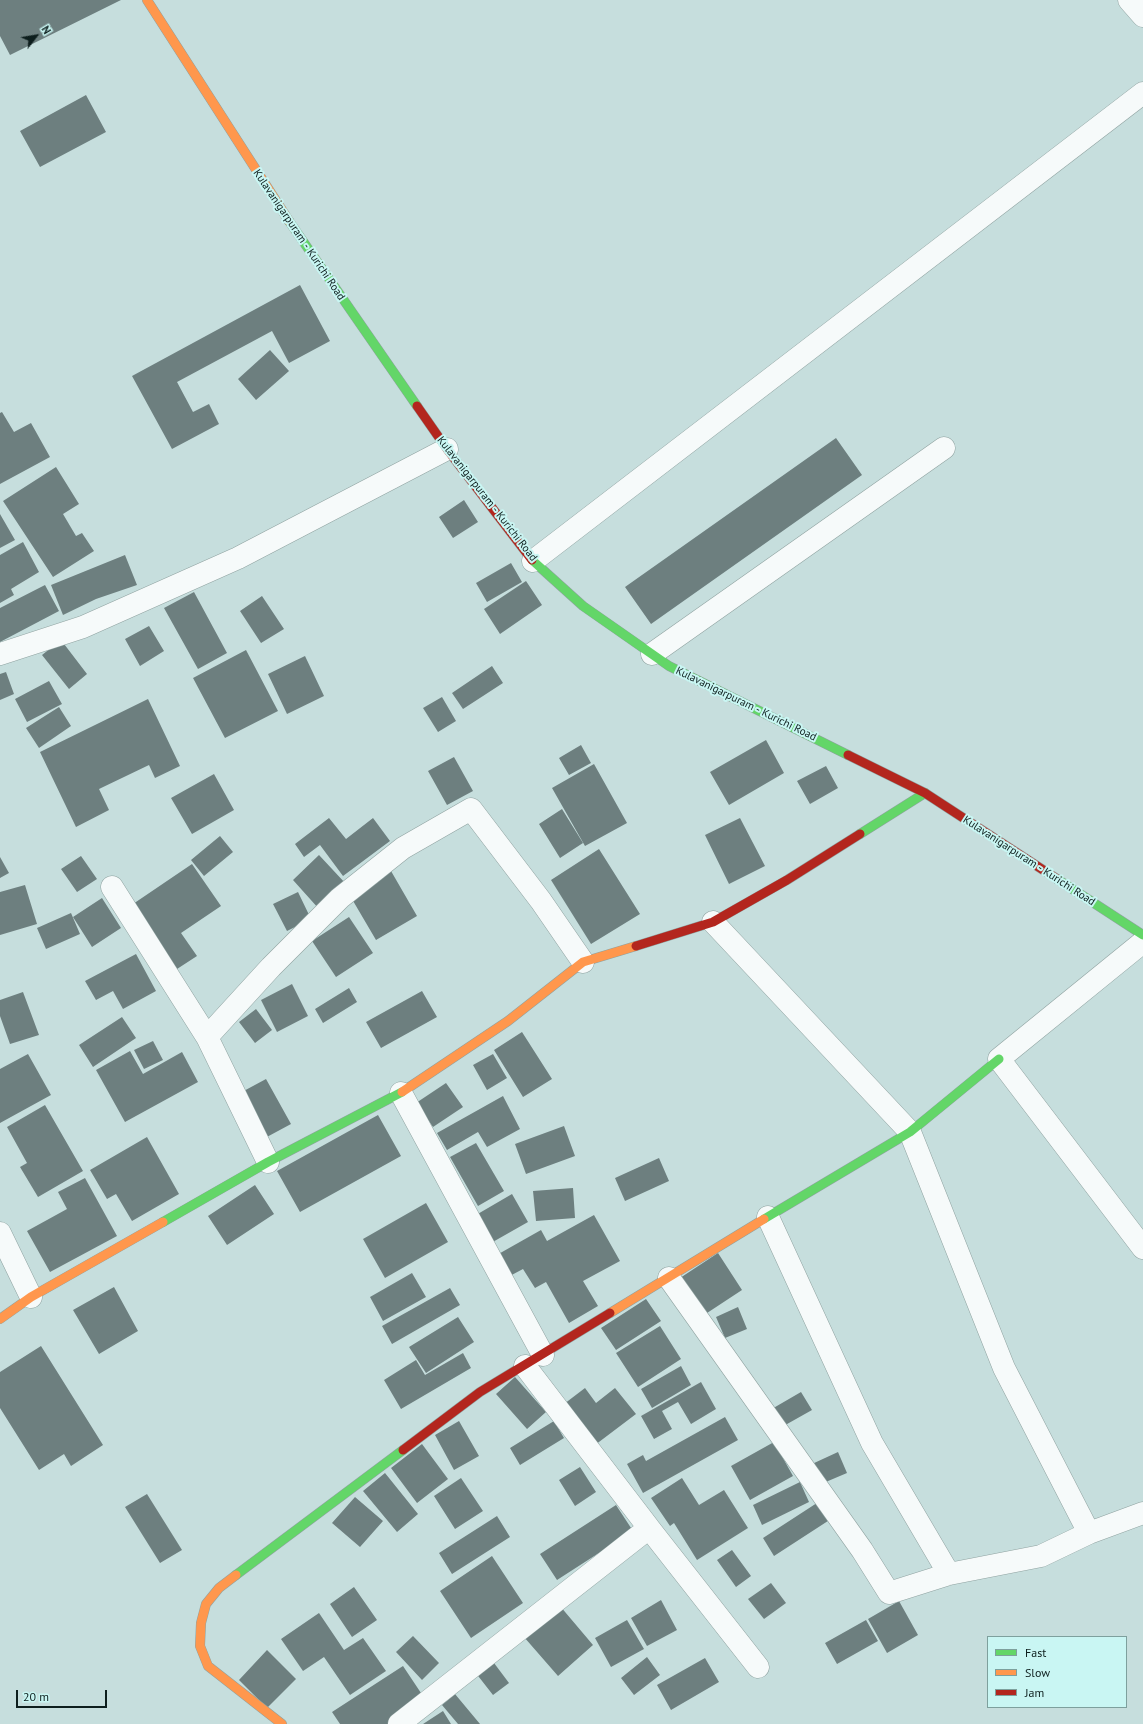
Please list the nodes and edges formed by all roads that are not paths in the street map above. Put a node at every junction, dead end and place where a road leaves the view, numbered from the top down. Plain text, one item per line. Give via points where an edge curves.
1 (147, 0) edge
2 (1129, 0) edge
3 (1143, 16) edge
4 (1143, 93) edge
5 (944, 448) dead end
6 (447, 449) junction
7 (533, 561) junction
8 (0, 654) edge
9 (652, 654) junction
10 (925, 793) junction
11 (112, 887) dead end
12 (713, 922) junction
13 (1143, 935) edge
14 (1143, 942) edge
15 (583, 962) junction
16 (207, 1037) junction
17 (999, 1059) junction
18 (401, 1093) junction
19 (910, 1132) junction
20 (268, 1162) junction
21 (768, 1217) junction
22 (0, 1233) edge
23 (1143, 1248) edge
24 (669, 1278) junction
25 (31, 1297) junction
26 (0, 1318) edge
27 (534, 1360) junction
28 (1143, 1513) edge
29 (649, 1528) junction
30 (1089, 1533) junction
31 (948, 1574) junction
32 (758, 1667) dead end
33 (282, 1724) edge
34 (399, 1724) edge

1 - 6 street, Kulavanigarpuram - Kurichi Road via 300,238
2 - 3 street
4 - 7 street
5 - 9 street
6 - 7 street, Kulavanigarpuram - Kurichi Road
6 - 8 street via 238,558 83,627
7 - 9 street, Kulavanigarpuram - Kurichi Road via 583,606
9 - 10 street, Kulavanigarpuram - Kurichi Road via 669,666
10 - 12 street via 787,880
10 - 13 street, Kulavanigarpuram - Kurichi Road
11 - 16 street
12 - 15 street
12 - 19 street
14 - 17 street
15 - 16 street via 541,901 471,810 403,848 340,898 271,967
15 - 18 street via 508,1021
16 - 20 street
17 - 19 street
17 - 23 street
18 - 20 street
18 - 27 street
19 - 21 street
19 - 30 street via 1004,1368
20 - 25 street
21 - 24 street
21 - 31 street via 872,1443
22 - 25 street
24 - 27 street
24 - 31 street via 862,1550 889,1593
25 - 26 street
27 - 29 street
27 - 33 street via 480,1392 219,1588 206,1604 201,1623 200,1646 208,1666
28 - 30 street
29 - 32 street
29 - 34 street
30 - 31 street via 1041,1556

